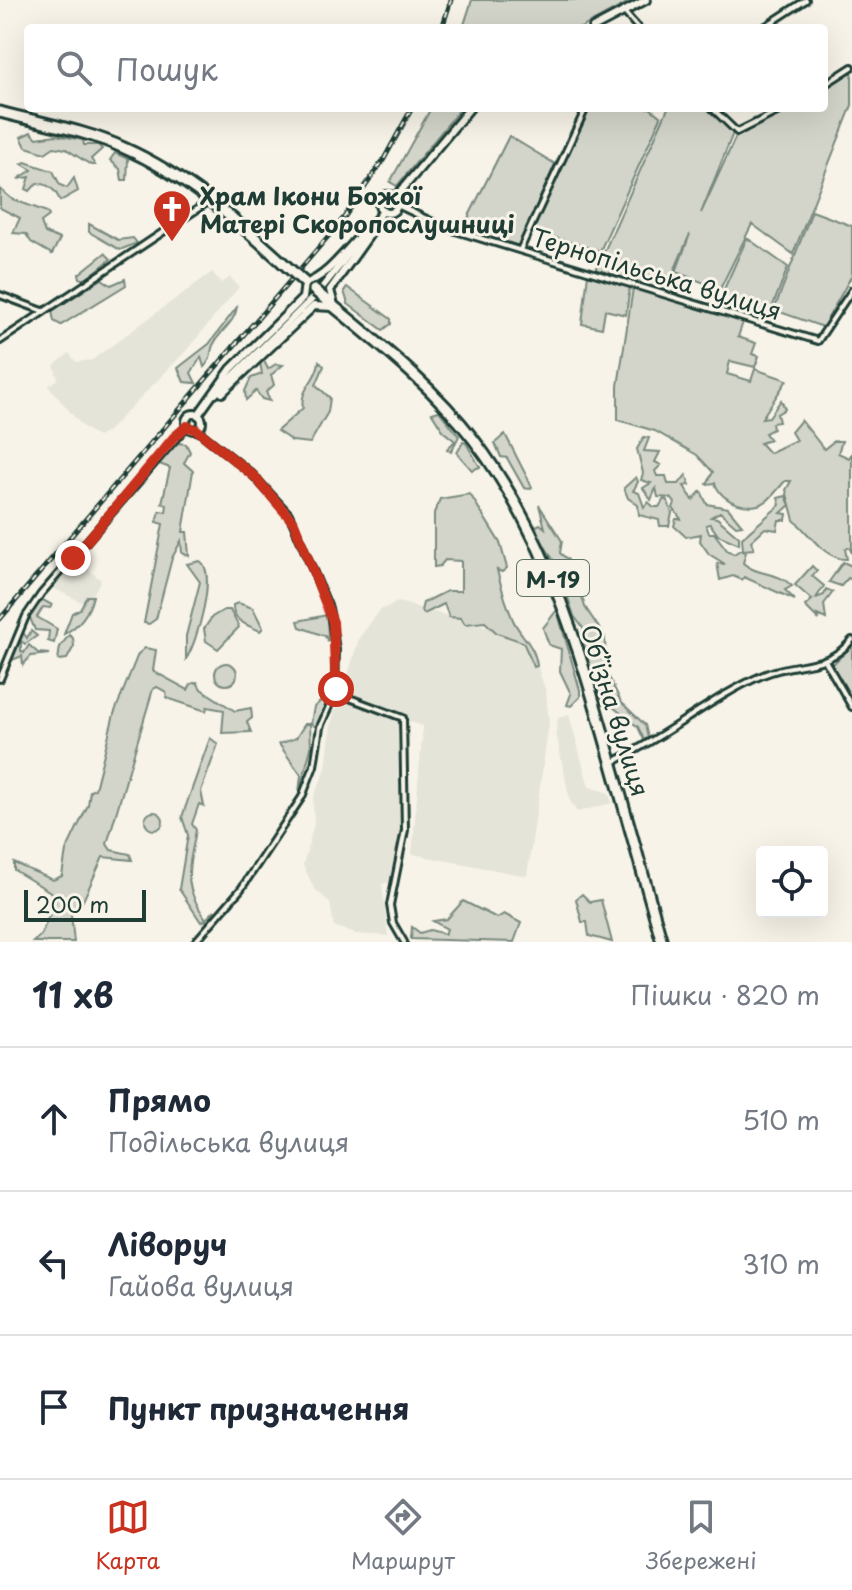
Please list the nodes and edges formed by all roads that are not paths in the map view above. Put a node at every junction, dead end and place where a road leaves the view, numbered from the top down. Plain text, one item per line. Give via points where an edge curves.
1 (646, 0) edge
2 (806, 0) edge
3 (624, 12) junction
4 (601, 24) edge
5 (634, 24) edge
6 (769, 24) edge
7 (852, 67) edge
8 (828, 82) edge
9 (0, 112) edge
10 (467, 112) edge
11 (584, 112) edge
12 (716, 112) edge
13 (777, 112) edge
14 (210, 200) junction
15 (396, 201) junction
16 (383, 211) junction
17 (376, 220) junction
18 (520, 250) junction
19 (305, 283) junction
20 (852, 290) edge
21 (0, 295) edge
22 (335, 308) junction
23 (43, 311) junction
24 (0, 341) edge
25 (207, 402) junction
26 (198, 415) junction
27 (187, 426) junction
28 (197, 430) junction
29 (852, 640) edge
30 (826, 662) junction
31 (0, 679) edge
32 (335, 693) junction
33 (852, 707) edge
34 (611, 762) junction
35 (195, 942) edge
36 (404, 942) edge
37 (662, 942) edge

1 - 3 street
2 - 6 street
3 - 4 street
3 - 5 street
7 - 8 street
9 - 14 highway, М-19 via 124,147
10 - 15 street
11 - 18 street
12 - 13 street via 737,132
14 - 19 highway, М-19, bridge
14 - 23 street
15 - 16 street via 393,212
15 - 16 street via 382,198
15 - 18 street, Тернопільська вулиця via 446,228
16 - 17 street
17 - 19 street via 320,278
17 - 22 street via 330,290
17 - 25 street via 316,295
18 - 20 street, Тернопільська вулиця via 818,341
19 - 22 highway, Обʼїзна вулиця / М-19
19 - 25 street via 303,298 231,369
21 - 23 street
22 - 25 street via 314,306 238,381
22 - 34 highway, Обʼїзна вулиця / М-19 via 431,391 496,471 562,598
23 - 24 street
25 - 26 street
26 - 27 street via 188,416
26 - 28 street via 202,421
27 - 28 street
27 - 31 street via 41,594
28 - 32 street via 255,477 294,523 333,622
29 - 30 street
30 - 33 street
30 - 34 street via 764,674 651,744
32 - 35 street via 320,727 309,781 292,815 241,889
32 - 36 street via 403,718 405,830 390,915
34 - 37 highway, Обʼїзна вулиця / М-19

